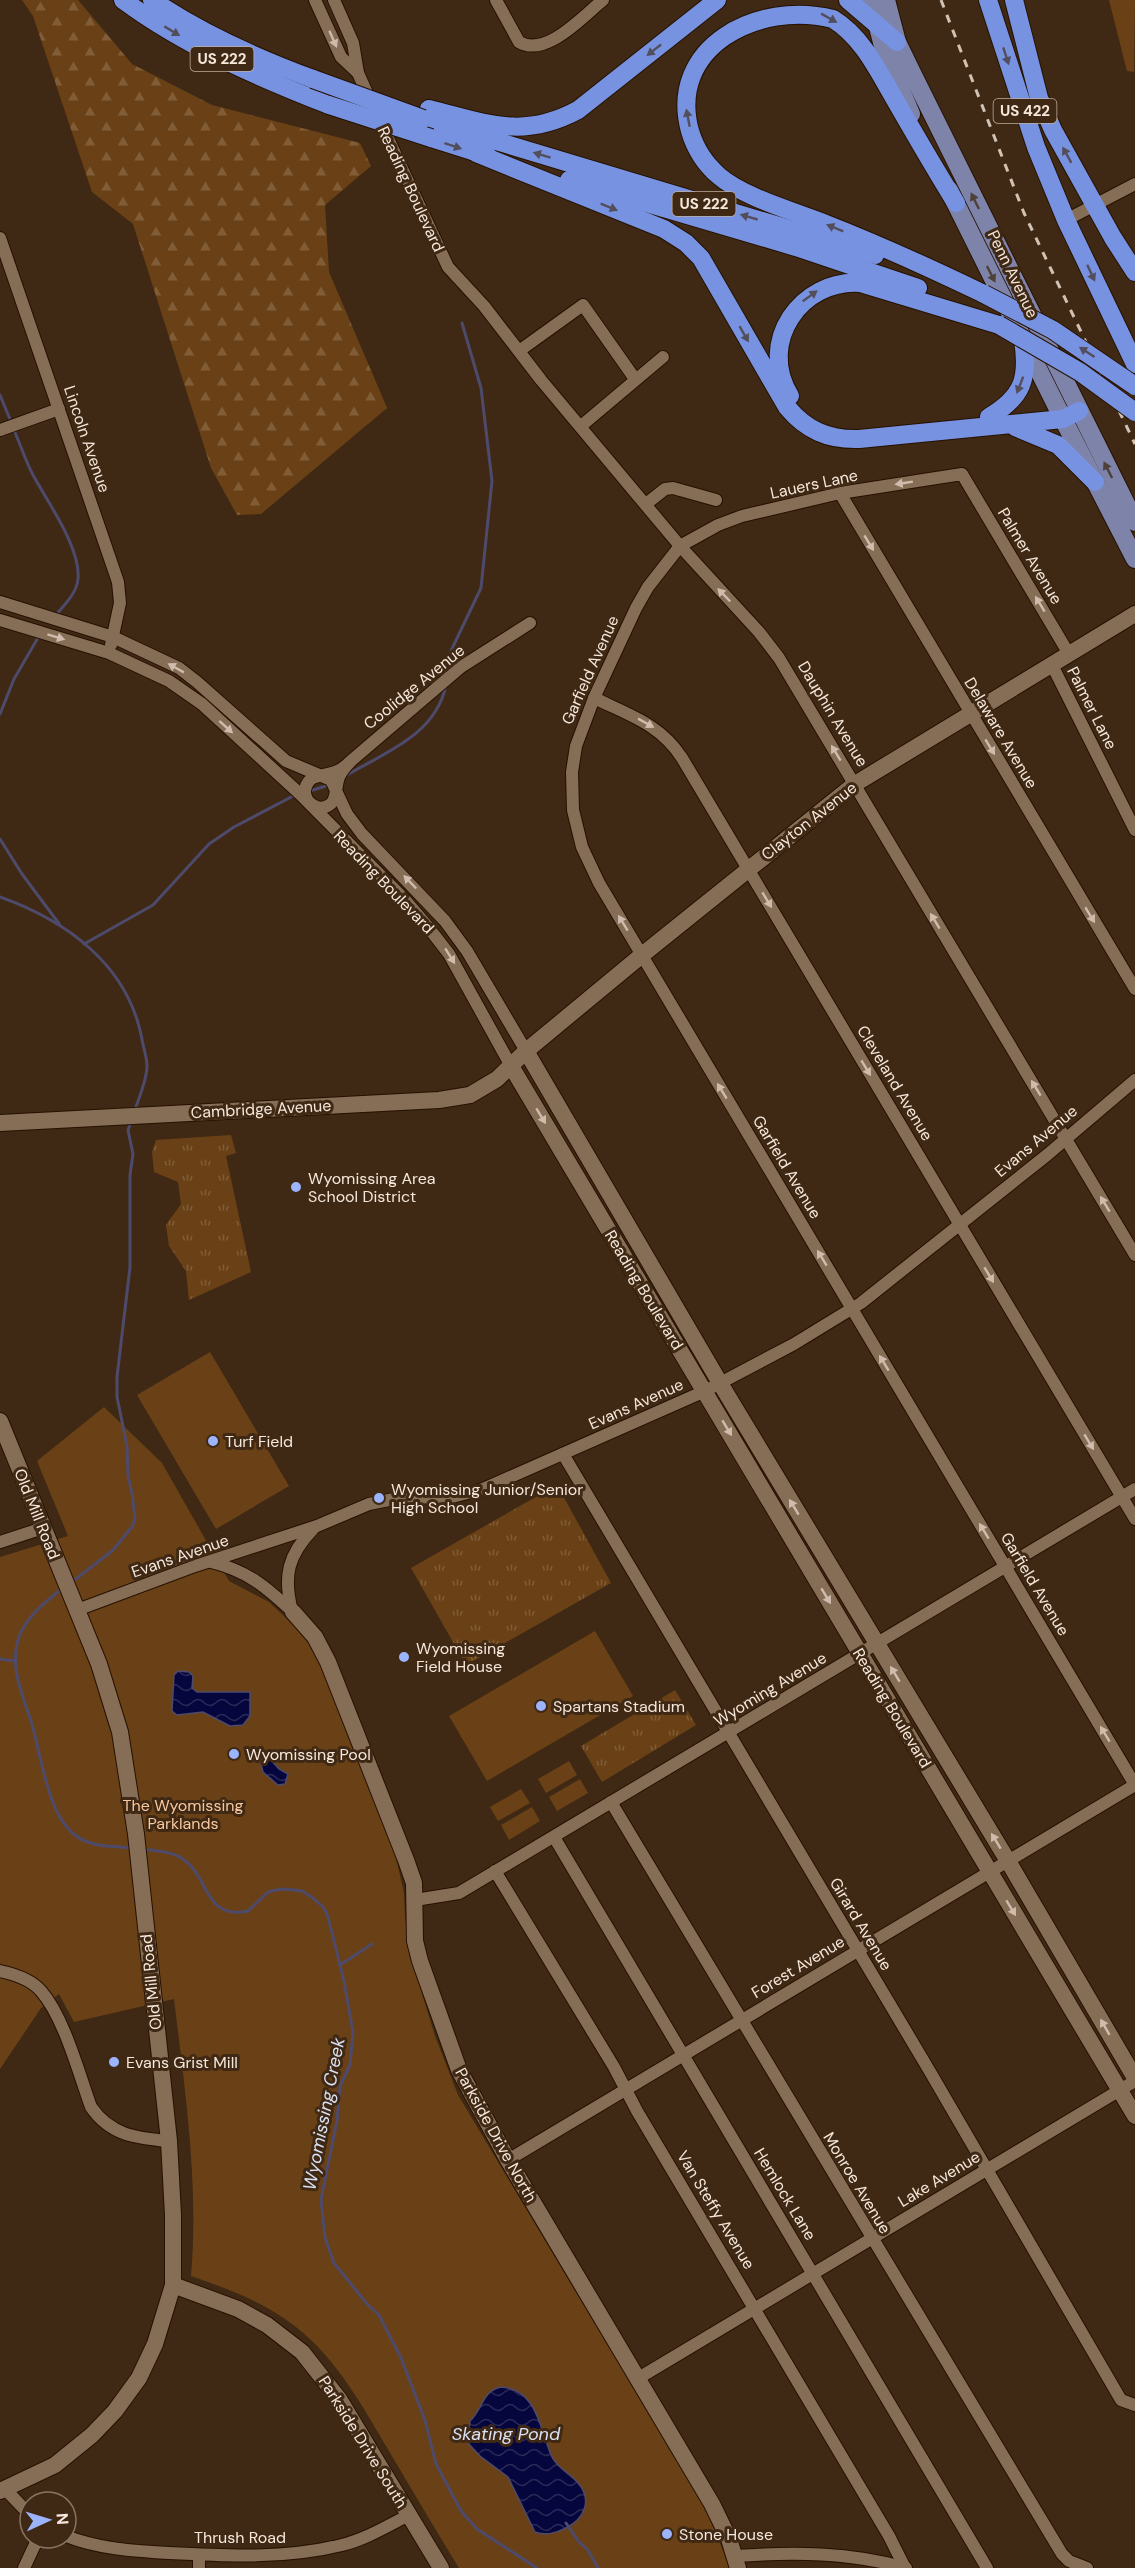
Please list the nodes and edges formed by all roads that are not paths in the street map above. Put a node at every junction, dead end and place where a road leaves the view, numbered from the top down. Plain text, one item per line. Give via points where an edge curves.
1 (123, 0) edge
2 (152, 0) edge
3 (315, 0) edge
4 (334, 0) edge
5 (496, 0) edge
6 (603, 0) edge
7 (719, 0) edge
8 (848, 0) edge
9 (871, 0) edge
10 (886, 0) edge
11 (988, 0) edge
12 (1014, 0) edge
13 (876, 24) junction
14 (897, 42) junction
15 (358, 73) junction
16 (422, 113) junction
17 (476, 153) junction
18 (1135, 184) edge
19 (956, 203) junction
20 (1096, 206) junction
21 (1066, 220) junction
22 (0, 238) edge
23 (1135, 272) edge
24 (984, 294) junction
25 (477, 298) joint
26 (999, 325) junction
27 (1023, 340) junction
28 (519, 351) junction
29 (663, 357) dead end
30 (1135, 364) edge
31 (635, 379) junction
32 (1135, 386) edge
33 (59, 409) junction
34 (1135, 412) edge
35 (1067, 414) junction
36 (989, 417) junction
37 (1008, 424) junction
38 (581, 426) junction
39 (0, 430) edge
40 (962, 474) joint
41 (1095, 482) junction
42 (840, 493) junction
43 (716, 500) dead end
44 (646, 504) junction
45 (1135, 522) edge
46 (680, 546) junction
47 (1135, 559) edge
48 (0, 602) edge
49 (1135, 615) edge
50 (0, 620) edge
51 (530, 623) dead end
52 (113, 637) junction
53 (109, 653) junction
54 (1070, 654) junction
55 (1052, 664) junction
56 (594, 698) junction
57 (970, 713) junction
58 (352, 760) junction
59 (323, 776) junction
60 (855, 784) junction
61 (336, 789) junction
62 (309, 803) junction
63 (1135, 830) edge
64 (748, 869) junction
65 (642, 956) junction
66 (1135, 989) edge
67 (526, 1051) junction
68 (511, 1066) junction
69 (1135, 1080) edge
70 (0, 1123) edge
71 (1066, 1138) junction
72 (959, 1224) junction
73 (1135, 1255) edge
74 (852, 1308) junction
75 (720, 1383) junction
76 (705, 1391) junction
77 (0, 1421) edge
78 (563, 1454) junction
79 (1135, 1489) edge
80 (1122, 1497) junction
81 (1135, 1519) edge
82 (317, 1526) junction
83 (43, 1528) junction
84 (0, 1542) edge
85 (210, 1562) junction
86 (1005, 1566) junction
87 (77, 1610) junction
88 (293, 1612) junction
89 (877, 1644) junction
90 (860, 1654) junction
91 (728, 1732) junction
92 (1135, 1785) edge
93 (611, 1802) junction
94 (554, 1837) junction
95 (1008, 1861) junction
96 (495, 1871) junction
97 (990, 1872) junction
98 (415, 1900) junction
99 (858, 1951) junction
100 (0, 1971) edge
101 (742, 2020) junction
102 (684, 2054) junction
103 (1135, 2080) edge
104 (625, 2089) junction
105 (1120, 2090) junction
106 (1135, 2116) edge
107 (169, 2141) junction
108 (508, 2160) junction
109 (987, 2170) junction
110 (871, 2239) junction
111 (813, 2274) junction
112 (173, 2285) junction
113 (755, 2308) junction
114 (637, 2379) junction
115 (1135, 2405) edge
116 (3, 2491) edge
117 (18, 2504) edge
118 (409, 2515) junction
119 (78, 2539) edge
120 (32, 2550) edge
121 (200, 2555) junction
122 (737, 2562) edge
123 (24, 2568) edge
124 (199, 2568) edge
125 (441, 2568) edge
126 (906, 2568) edge
127 (987, 2568) edge
128 (1087, 2568) edge

1 -> 17 highway, US 222, bridge via 222,60 261,78 329,105
2 - 16 highway, US 222, bridge via 253,57
3 -> 15 street, Reading Boulevard via 341,57
4 - 15 street, Reading Boulevard via 353,43
5 - 6 street via 514,35 525,46 534,47 549,42
7 -> 16 highway via 578,110 549,122 507,128
8 - 13 highway
9 - 13 main road, Penn Avenue
10 - 14 main road, Penn Avenue
11 -> 21 highway, US 422 via 1036,147
20 -> 12 highway, US 422 via 1039,98
13 - 14 highway
13 - 19 main road, Penn Avenue via 893,75
35 -> 14 main road, Penn Avenue
15 - 25 street, Reading Boulevard via 447,267
24 -> 16 highway, US 222 via 848,247
17 - 26 highway, US 222 via 883,275 940,295
17 -> 37 highway via 664,229 687,243 701,258 787,407 817,432 847,439
18 - 20 street
24 -> 19 highway via 879,245 747,193 717,175 696,147 686,105 690,73 702,49 727,24 767,8 798,8 833,19 863,46
19 -> 27 main road, Penn Avenue
20 - 21 street
20 - 23 highway, US 422
21 -> 30 highway, US 422
22 - 33 street, Lincoln Avenue
32 -> 24 highway, US 222, bridge via 1053,330
25 - 28 street, Dauphin Avenue
26 - 34 highway, US 222, bridge via 1080,372
36 -> 26 highway via 847,430 828,427 808,416 790,397 781,375 779,348 784,326 799,306 824,288 848,283 870,285
27 - 35 main road, Penn Avenue
27 -> 36 highway via 1025,368 1020,390 1004,408
28 - 31 street via 583,305
28 - 38 street, Dauphin Avenue
29 - 31 street
31 - 38 street
33 - 39 street
33 - 52 street, Lincoln Avenue via 118,582 120,603
35 - 36 highway
35 - 37 highway
35 - 41 main road, Penn Avenue
45 -> 35 main road, Penn Avenue
37 - 41 highway via 1058,445
38 - 44 street, Dauphin Avenue
40 -> 42 street, Lauers Lane
54 -> 40 street, Palmer Avenue
41 - 47 main road, Penn Avenue
42 - 46 street, Lauers Lane via 742,516
42 -> 57 street, Delaware Avenue
43 - 44 street via 673,488 665,489
44 - 46 street, Dauphin Avenue
46 - 56 street, Garfield Avenue via 642,596
60 -> 46 street, Dauphin Avenue via 768,642
48 - 52 street, Reading Boulevard
49 - 54 street, Clayton Avenue
50 -> 53 street, Reading Boulevard
51 - 58 street, Coolidge Avenue via 461,667
52 - 53 street, Lincoln Avenue
59 -> 52 street, Reading Boulevard via 286,761 179,668
53 -> 62 street, Reading Boulevard via 169,681 202,704
54 - 55 street, Clayton Avenue
55 - 57 street, Clayton Avenue
55 - 63 street, Palmer Lane
56 -> 64 street, Cleveland Avenue via 665,735
65 -> 56 street, Garfield Avenue via 590,866 576,827 573,761
57 - 60 street, Clayton Avenue
57 -> 66 street, Delaware Avenue
58 - 59 street, Coolidge Avenue via 336,773
58 - 61 street, Coolidge Avenue
59 - 61 street, Reading Boulevard
59 - 62 street, Coolidge Avenue via 312,778 306,785
60 - 64 street, Clayton Avenue
71 -> 60 street, Dauphin Avenue
61 - 62 street, Coolidge Avenue via 329,806 320,808
67 -> 61 street, Reading Boulevard via 467,951 445,921 362,834
62 -> 68 street, Reading Boulevard via 405,900 442,945
64 - 65 street, Clayton Avenue
64 -> 72 street, Cleveland Avenue
65 - 67 street, Clayton Avenue
74 -> 65 street, Garfield Avenue
67 - 68 street, Clayton Avenue
67 - 75 street, Reading Boulevard
68 - 70 street, Cambridge Avenue via 484,1088 454,1099
68 -> 76 street, Reading Boulevard
69 - 71 street, Evans Avenue
71 - 72 street, Evans Avenue
73 -> 71 street, Dauphin Avenue
72 - 74 street, Evans Avenue
72 -> 80 street, Cleveland Avenue
74 - 75 street, Evans Avenue
86 -> 74 street, Garfield Avenue
75 - 76 street, Evans Avenue
89 -> 75 street, Reading Boulevard
76 - 78 street, Evans Avenue
76 -> 90 street, Reading Boulevard
77 - 83 street, Old Mill Road
78 - 82 street, Evans Avenue via 464,1495 384,1500
78 - 91 street, Girard Avenue
79 - 80 street, Wyoming Avenue
80 - 81 street, Cleveland Avenue
80 - 86 street, Wyoming Avenue
82 - 85 street, Evans Avenue
82 - 88 street, Parkside Drive North via 300,1543 290,1564 286,1589
83 - 84 street
83 - 87 street, Old Mill Road
85 - 87 street, Evans Avenue
85 - 88 street, Parkside Drive North via 254,1578
86 - 89 street, Wyoming Avenue
92 -> 86 street, Garfield Avenue
87 - 107 street, Old Mill Road via 115,1714 126,1766
88 - 98 street, Parkside Drive North via 315,1637 328,1662 406,1860
89 - 90 street, Wyoming Avenue
95 -> 89 street, Reading Boulevard
90 - 91 street, Wyoming Avenue
90 - 97 street, Reading Boulevard
91 - 93 street, Wyoming Avenue
91 - 99 street, Girard Avenue
92 - 95 street, Forest Avenue
93 - 94 street, Wyoming Avenue
93 - 101 street, Monroe Avenue
94 - 96 street, Wyoming Avenue
94 - 102 street, Hemlock Lane
95 - 97 street, Forest Avenue
103 -> 95 street, Reading Boulevard
96 - 98 street, Wyoming Avenue via 459,1893
96 - 104 street, Van Steffy Avenue
97 - 99 street, Forest Avenue
97 -> 105 street, Reading Boulevard
98 - 108 street, Parkside Drive North via 415,1941 446,2037 470,2093
99 - 101 street, Forest Avenue
99 - 109 street, Girard Avenue
100 - 107 street via 40,1990 52,2007 91,2107 100,2120 127,2135
101 - 102 street, Forest Avenue
101 - 110 street, Monroe Avenue
102 - 104 street, Forest Avenue
102 - 111 street, Hemlock Lane
103 - 105 street, Lake Avenue
104 - 108 street, Forest Avenue
104 - 113 street, Van Steffy Avenue
105 - 106 street, Reading Boulevard
105 - 109 street, Lake Avenue
107 - 112 street, Old Mill Road
108 - 114 street, Parkside Drive North
109 - 110 street, Lake Avenue
109 - 115 street, Girard Avenue via 1121,2400
110 - 111 street, Lake Avenue
110 - 128 street, Monroe Avenue via 1062,2554
111 - 113 street, Lake Avenue
111 - 127 street, Hemlock Lane
112 - 116 street, Old Mill Road via 155,2344 139,2378 115,2411 55,2465
112 - 118 street, Parkside Drive South via 238,2309 302,2352 339,2399
113 - 114 street, Lake Avenue
113 - 126 street, Van Steffy Avenue
114 - 122 street, Parkside Drive North via 712,2504
116 - 117 street
118 - 121 street, Thrush Road via 354,2541 316,2551
118 - 125 street, Parkside Drive South
119 - 121 street, Thrush Road via 108,2548
120 - 123 street
121 - 124 street
122 - 126 street via 820,2553 861,2557

